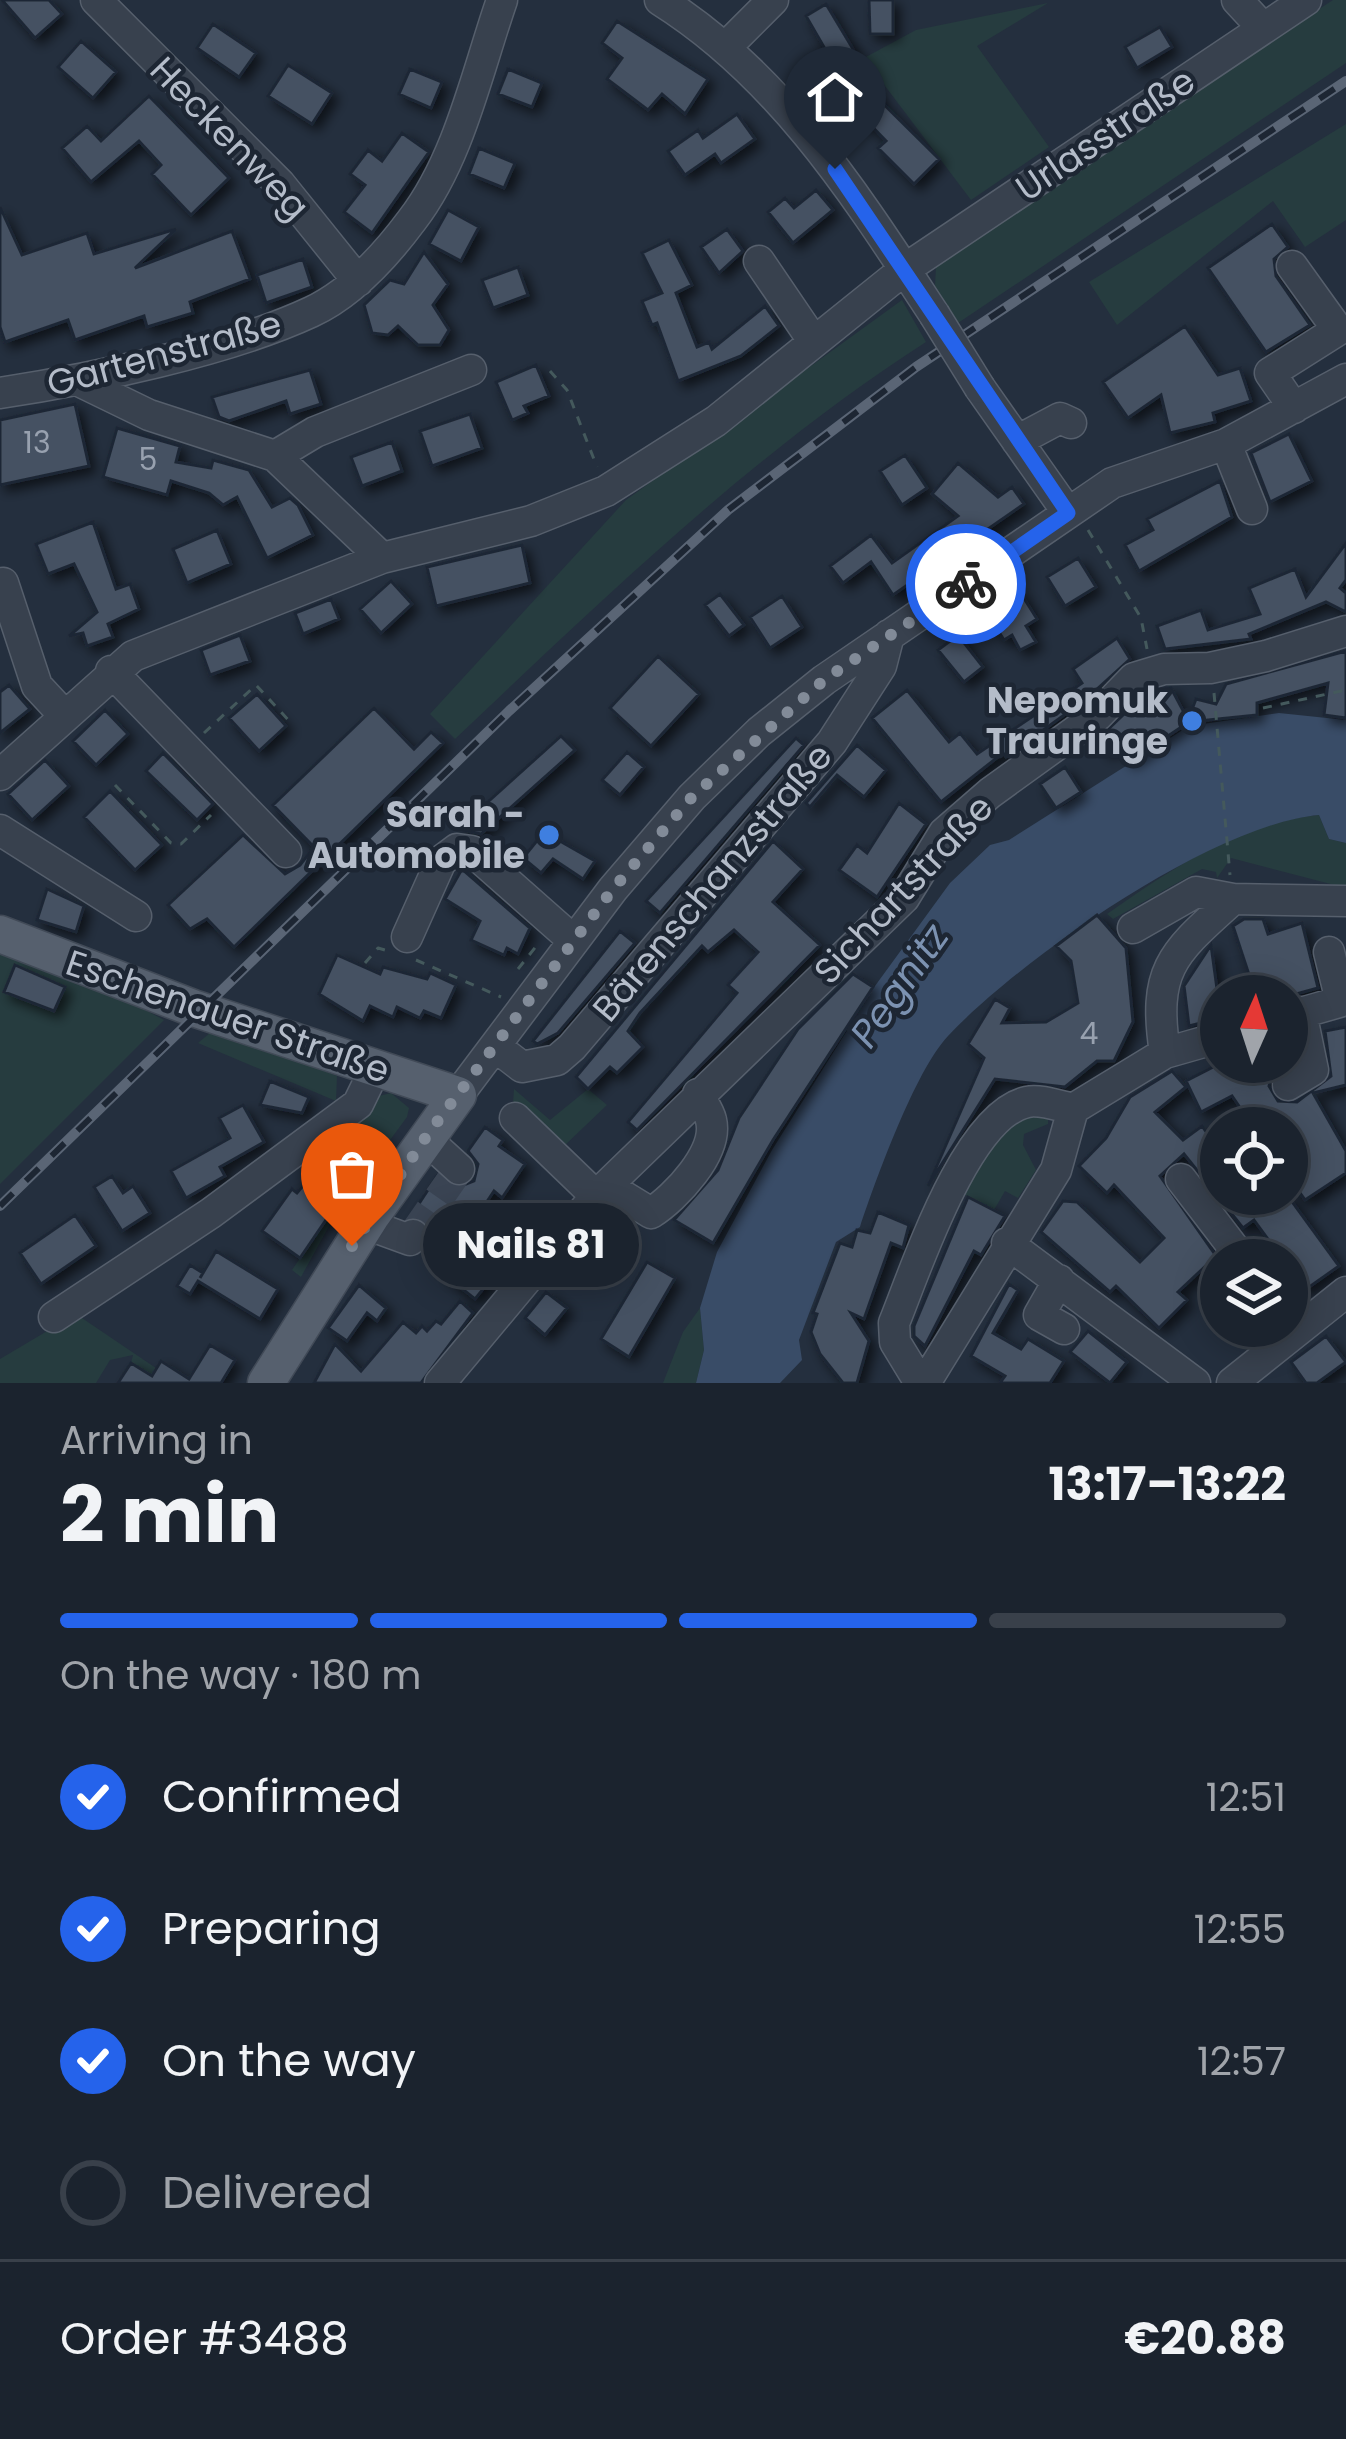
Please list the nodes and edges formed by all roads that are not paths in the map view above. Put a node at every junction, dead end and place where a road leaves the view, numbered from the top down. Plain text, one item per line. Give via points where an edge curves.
1 (96, 0) edge
2 (502, 0) edge
3 (660, 0) edge
4 (772, 0) edge
5 (1216, 0) edge
6 (1306, 0) edge
7 (1237, 1) edge
8 (1262, 27) junction
9 (728, 45) junction
10 (760, 261) dead end
11 (1292, 266) dead end
12 (905, 269) junction
13 (358, 281) junction
14 (814, 341) junction
15 (471, 370) dead end
16 (1346, 379) edge
17 (79, 381) junction
18 (0, 393) edge
19 (1294, 408) junction
20 (1071, 423) dead end
21 (1017, 441) junction
22 (1226, 444) junction
23 (274, 456) junction
24 (1252, 509) dead end
25 (1077, 519) junction
26 (382, 558) junction
27 (2, 583) edge
28 (1345, 629) edge
29 (890, 635) junction
30 (111, 671) junction
31 (64, 715) junction
32 (0, 776) edge
33 (0, 830) edge
34 (286, 852) dead end
35 (1232, 889) junction
36 (1346, 901) edge
37 (136, 916) dead end
38 (1132, 928) dead end
39 (0, 934) edge
40 (574, 941) junction
41 (407, 950) road end
42 (1329, 952) dead end
43 (1343, 1000) edge
44 (1308, 1011) edge
45 (1200, 1043) edge
46 (496, 1047) junction
47 (1165, 1053) junction
48 (376, 1067) junction
49 (1291, 1083) edge
50 (1288, 1085) dead end
51 (698, 1094) junction
52 (458, 1095) junction
53 (1073, 1109) junction
54 (515, 1118) dead end
55 (425, 1138) junction
56 (459, 1169) dead end
57 (1181, 1179) dead end
58 (596, 1196) junction
59 (366, 1224) junction
60 (413, 1235) dead end
61 (1227, 1239) edge
62 (1007, 1243) junction
63 (1059, 1280) junction
64 (1346, 1292) edge
65 (1308, 1315) edge
66 (54, 1317) dead end
67 (1064, 1329) dead end
68 (1269, 1347) edge
69 (266, 1383) edge
70 (440, 1383) edge
71 (922, 1383) edge
72 (1195, 1383) edge
73 (1232, 1383) edge

1 - 13 street, Heckenweg via 280,184
2 - 13 street, Gartenstraße via 445,163 413,219
3 - 9 street
4 - 9 street
5 - 7 street
6 - 8 street, Urlasstraße
7 - 8 street
8 - 12 street, Urlasstraße
9 - 12 street via 800,124
10 - 14 street
11 - 19 street via 1338,330 1270,373
12 - 14 street, Urlasstraße
12 - 21 street, bridge
13 - 17 street, Gartenstraße via 313,311 261,330
14 - 26 street, Urlasstraße via 716,421 606,491 532,521
15 - 23 street
16 - 19 street
17 - 18 street, Gartenstraße
17 - 23 street via 148,415
19 - 22 street
20 - 21 street via 1060,418
21 - 25 street
22 - 24 street
22 - 25 street via 1112,483
23 - 26 street
25 - 29 street
26 - 30 street, Urlasstraße
27 - 31 street via 37,686
28 - 51 street, Sichartstraße via 1247,660 1147,674 1116,692 1098,715 944,833 904,898
29 - 40 street via 824,680 692,797
29 - 46 street, Bärenschanzstraße via 881,666 832,742 572,1047 557,1060 522,1067
30 - 31 street, Urlasstraße
30 - 34 street
31 - 32 street, Urlasstraße
33 - 37 street
35 - 36 street
35 - 38 street via 1196,892
35 - 47 street via 1162,978
39 - 48 main road, Eschenauer Straße
40 - 41 street via 472,851 457,849 440,861
40 - 46 street
42 - 43 street
43 - 44 street
45 - 47 street
46 - 52 street
47 - 53 street
48 - 52 main road, Eschenauer Straße
48 - 66 street via 358,1104
49 - 50 street
51 - 58 street, Sichartstraße
51 - 58 street via 712,1123 709,1144 650,1220 620,1194
52 - 55 main road
53 - 62 street via 1056,1170
53 - 71 street via 1032,1100 999,1116 940,1208 894,1323 895,1342
54 - 58 street
55 - 56 street
55 - 59 main road
57 - 61 street
58 - 70 street, Sichartstraße
59 - 60 street
59 - 69 main road
62 - 63 street
62 - 71 street
63 - 67 street via 1039,1315
63 - 72 street
64 - 65 street
68 - 73 street

